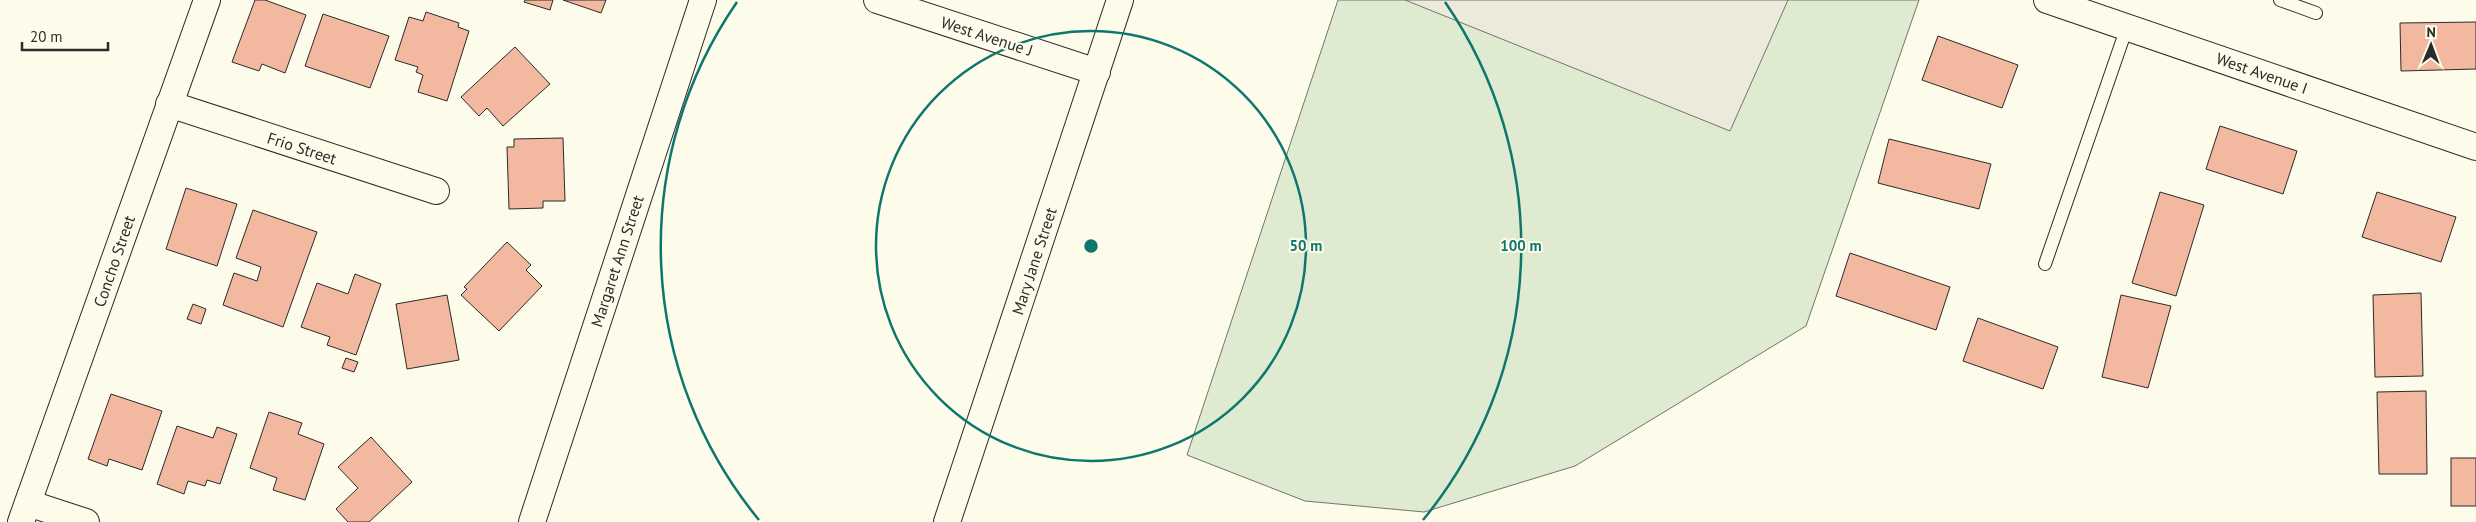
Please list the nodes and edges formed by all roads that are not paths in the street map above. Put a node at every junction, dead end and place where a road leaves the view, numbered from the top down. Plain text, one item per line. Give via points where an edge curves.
1 (207, 0) edge
2 (703, 0) edge
3 (877, 0) edge
4 (1120, 0) edge
5 (2047, 0) edge
6 (2280, 0) edge
7 (2316, 12) dead end
8 (2127, 27) junction
9 (1097, 72) junction
10 (169, 104) junction
11 (2476, 147) edge
12 (436, 191) dead end
13 (2045, 264) dead end
14 (24, 512) edge
15 (86, 522) edge
16 (532, 522) edge
17 (946, 522) edge

1 - 10 street, Concho Street
2 - 16 street, Margaret Ann Street
3 - 9 street, West Avenue J
4 - 9 street, Mary Jane Street
5 - 8 street, West Avenue I
6 - 7 lane
8 - 11 street, West Avenue I
8 - 13 lane
9 - 17 street, Mary Jane Street
10 - 12 street, Frio Street
10 - 14 street, Concho Street
14 - 15 street

